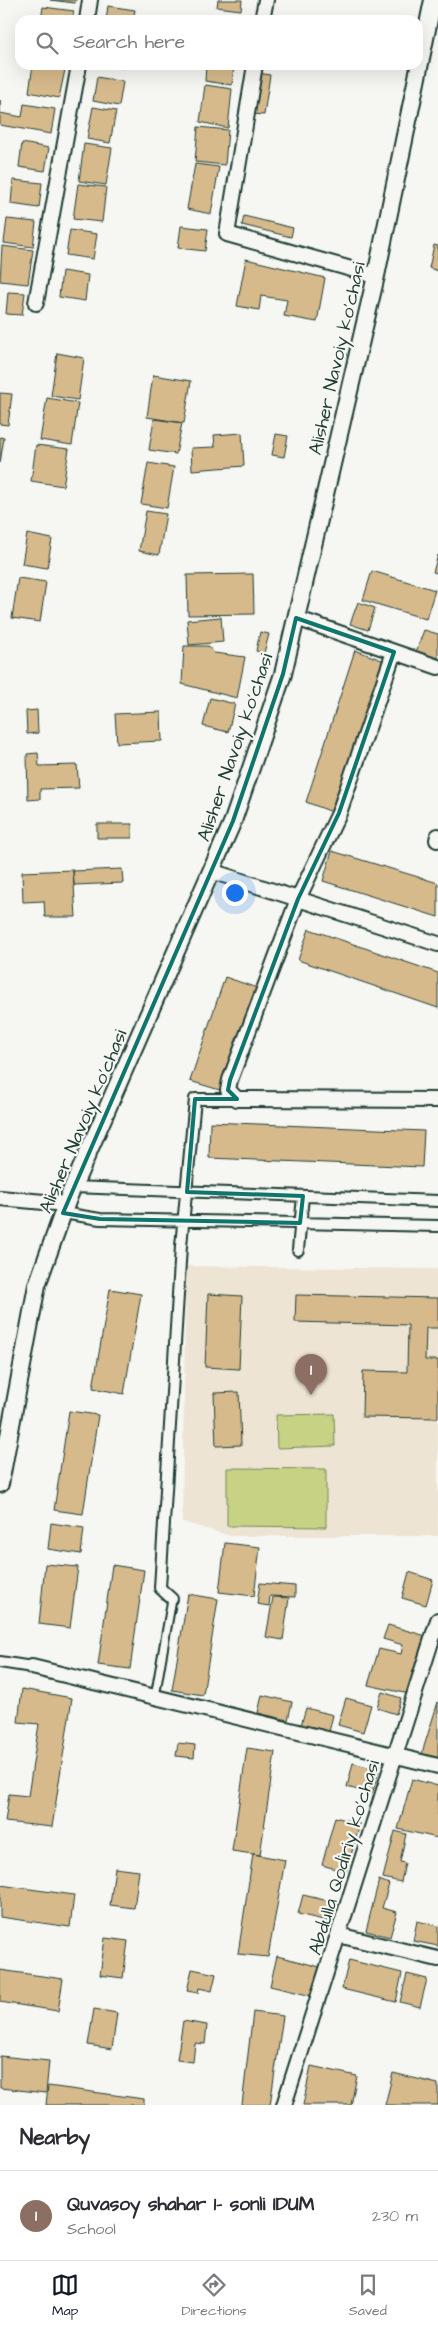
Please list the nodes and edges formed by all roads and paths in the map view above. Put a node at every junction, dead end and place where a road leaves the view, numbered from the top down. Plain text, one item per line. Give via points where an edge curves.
1 (90, 0) edge
2 (266, 0) edge
3 (433, 0) edge
4 (88, 15) edge
5 (263, 15) edge
6 (423, 48) edge
7 (78, 70) edge
8 (254, 70) edge
9 (419, 70) edge
10 (376, 276) junction
11 (36, 303) dead end
12 (296, 618) junction
13 (394, 652) junction
14 (438, 667) edge
15 (211, 871) junction
16 (298, 899) junction
17 (438, 944) edge
18 (237, 1099) junction
19 (438, 1100) edge
20 (73, 1187) junction
21 (187, 1192) junction
22 (303, 1196) junction
23 (0, 1198) edge
24 (438, 1201) edge
25 (65, 1209) junction
26 (183, 1221) junction
27 (300, 1223) junction
28 (438, 1226) edge
29 (298, 1250) dead end
30 (0, 1484) edge
31 (172, 1599) joint
32 (438, 1620) edge
33 (0, 1662) edge
34 (32, 1667) joint
35 (155, 1697) junction
36 (394, 1755) junction
37 (438, 1766) edge
38 (338, 1935) junction
39 (438, 1959) edge
40 (284, 2105) edge

1 - 4 street
2 - 5 street
3 - 6 street, Alisher Navoiy ko'chasi
7 - 11 street
8 - 10 street via 227,234
9 - 10 street, Alisher Navoiy ko'chasi
10 - 12 street, Alisher Navoiy ko'chasi
12 - 13 street
12 - 15 street, Alisher Navoiy ko'chasi via 283,674 233,821
13 - 14 street
13 - 16 street via 339,813
15 - 16 street
15 - 20 street, Alisher Navoiy ko'chasi
16 - 17 street
16 - 18 street via 230,1080 228,1090
18 - 19 street
18 - 21 street via 195,1099
20 - 21 street
20 - 25 street, Alisher Navoiy ko'chasi
21 - 22 street
21 - 26 street
22 - 24 street
22 - 27 street
23 - 25 street
25 - 26 street via 100,1219
25 - 30 street, Alisher Navoiy ko'chasi via 38,1285
26 - 27 street
26 - 31 street via 160,1588
27 - 28 street
27 - 29 street
31 - 35 lane
32 - 36 street, Abdulla Qodiriy ko'chasi
33 - 34 street
34 - 35 street
35 - 36 street
36 - 37 street
36 - 38 street, Abdulla Qodiriy ko'chasi
38 - 39 street
38 - 40 street, Abdulla Qodiriy ko'chasi

